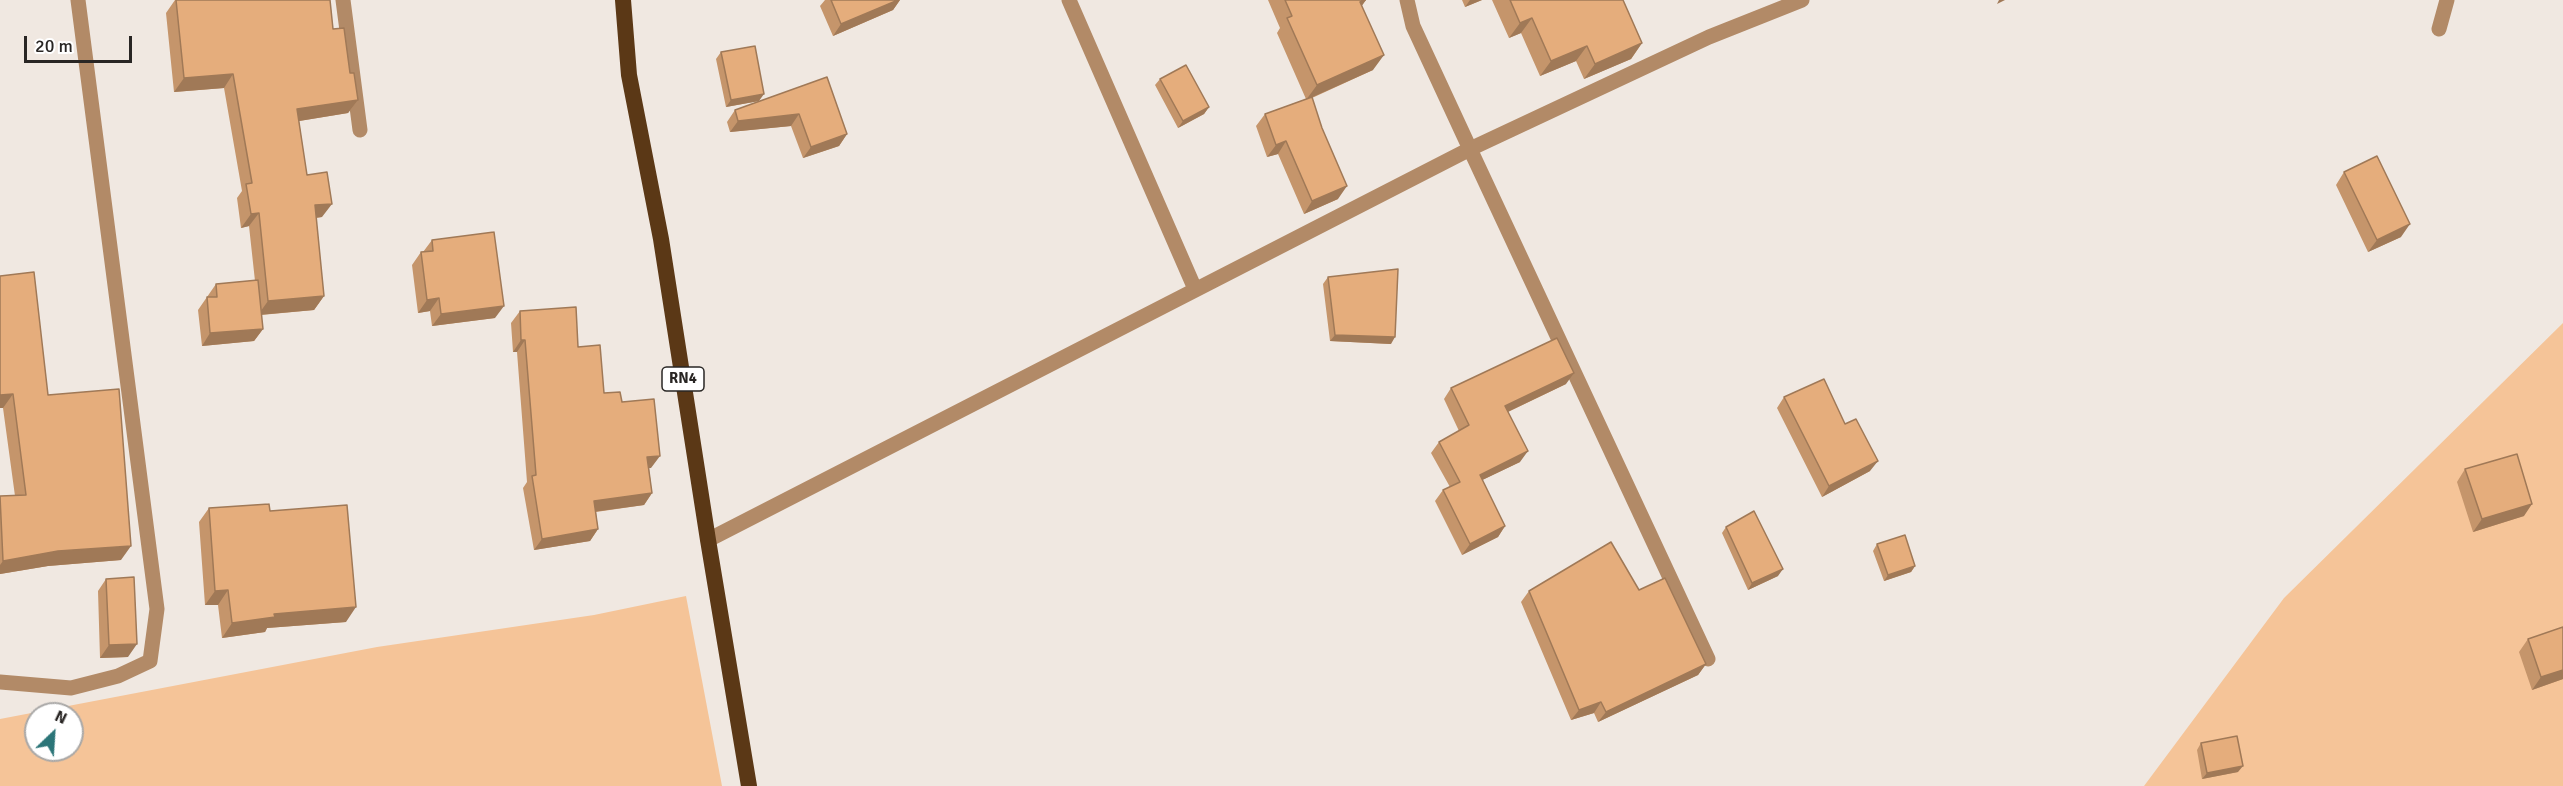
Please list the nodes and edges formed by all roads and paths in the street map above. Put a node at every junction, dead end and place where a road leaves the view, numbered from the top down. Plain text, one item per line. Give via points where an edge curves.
1 (78, 0) edge
2 (343, 0) edge
3 (623, 0) edge
4 (1069, 0) edge
5 (1407, 0) edge
6 (1802, 0) edge
7 (2447, 0) edge
8 (2439, 29) dead end
9 (360, 130) dead end
10 (1470, 149) junction
11 (1195, 289) junction
12 (708, 540) junction
13 (1708, 659) dead end
14 (0, 682) edge
15 (749, 786) edge

1 - 14 street via 157,609 150,661 118,676 71,688
2 - 9 street
3 - 12 highway, RN4 via 629,75 661,239
4 - 11 street
5 - 10 street via 1413,26
6 - 10 street via 1709,37
7 - 8 street
10 - 11 street
10 - 13 street
11 - 12 street
12 - 15 highway, RN4

